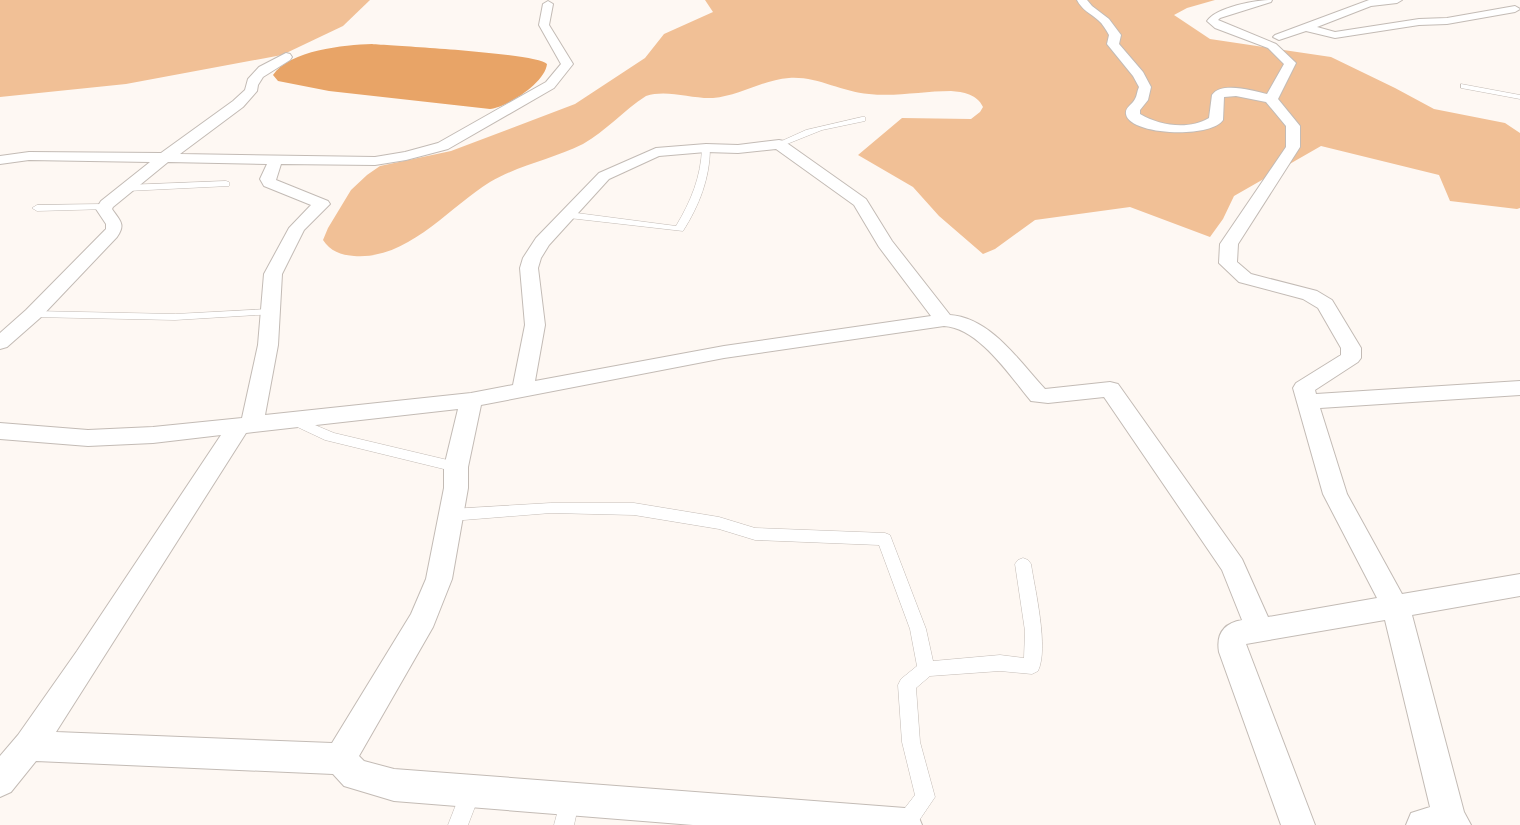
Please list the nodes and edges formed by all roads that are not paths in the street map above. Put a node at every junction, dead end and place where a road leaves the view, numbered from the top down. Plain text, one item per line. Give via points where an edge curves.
1 (1082, 0) edge
2 (1266, 0) edge
3 (1353, 0) edge
4 (1396, 0) edge
5 (1498, 2) edge
6 (548, 4) dead end
7 (1367, 4) junction
8 (1518, 9) edge
9 (1306, 27) junction
10 (1278, 37) dead end
11 (286, 57) dead end
12 (1464, 86) dead end
13 (1520, 97) edge
14 (1271, 99) junction
15 (862, 118) dead end
16 (779, 144) junction
17 (706, 148) junction
18 (276, 158) junction
19 (163, 159) junction
20 (0, 160) edge
21 (226, 184) dead end
22 (127, 188) junction
23 (104, 207) junction
24 (38, 208) dead end
25 (569, 215) junction
26 (270, 312) junction
27 (33, 314) junction
28 (944, 320) junction
29 (0, 344) edge
30 (1520, 388) edge
31 (523, 389) junction
32 (472, 400) junction
33 (1307, 402) junction
34 (296, 421) junction
35 (245, 426) junction
36 (0, 430) edge
37 (456, 467) junction
38 (452, 515) junction
39 (1023, 564) dead end
40 (1520, 585) edge
41 (1396, 608) junction
42 (1260, 630) junction
43 (926, 669) junction
44 (29, 746) junction
45 (340, 759) junction
46 (0, 781) edge
47 (471, 790) junction
48 (567, 812) edge
49 (1442, 824) edge
50 (458, 825) edge
51 (905, 825) edge
52 (1298, 825) edge

1 - 14 street via 1087,8 1100,16 1110,28 1115,35 1113,44 1139,75 1145,87 1141,100 1133,109 1133,116 1138,120 1162,128 1196,127 1216,120 1218,95 1222,92
2 - 14 street via 1216,16 1212,21 1272,46 1290,63
3 - 7 street
4 - 7 street
5 - 8 street
6 - 18 street via 544,25 567,64 550,85 443,146 375,161
7 - 9 street
8 - 9 street via 1335,35
9 - 10 street
11 - 19 street via 257,76 251,91 244,99
12 - 13 lane
14 - 33 street via 1293,126 1293,147 1229,244 1228,263 1245,278 1310,295 1325,304 1351,348 1351,358 1304,388
15 - 16 lane via 803,132
16 - 17 street via 738,149
16 - 28 street via 860,202 885,243
17 - 25 street via 656,152 604,176
17 - 25 lane via 707,164 695,201 679,229
18 - 19 street
18 - 26 street via 268,179 269,183 322,204 297,228 273,274
19 - 20 street via 29,156
19 - 22 street
21 - 22 lane
22 - 23 street
23 - 24 lane
23 - 27 street via 114,224 114,229
25 - 31 street via 542,242 529,268 535,325
26 - 27 lane via 175,317
26 - 35 street via 268,345
27 - 29 street
28 - 31 street via 724,352
28 - 42 street via 958,321 986,336 1038,396 1110,389 1233,566
30 - 33 street
31 - 32 street
32 - 34 street
32 - 37 street
33 - 41 street via 1335,494
34 - 35 street
34 - 37 lane via 330,437
35 - 36 street via 88,438
35 - 44 street
37 - 38 street
38 - 43 lane via 550,508 634,509 719,523 755,534 885,539 918,629
38 - 45 street via 439,579 423,619
39 - 43 lane via 1033,631 1032,666 1000,664
40 - 41 street
41 - 42 street
41 - 49 street
42 - 52 street via 1238,633 1231,641 1233,652
43 - 51 lane via 907,685 911,742 925,797
44 - 45 street
44 - 46 street
45 - 47 street via 355,775 394,785
47 - 48 street
47 - 50 lane
48 - 51 street

